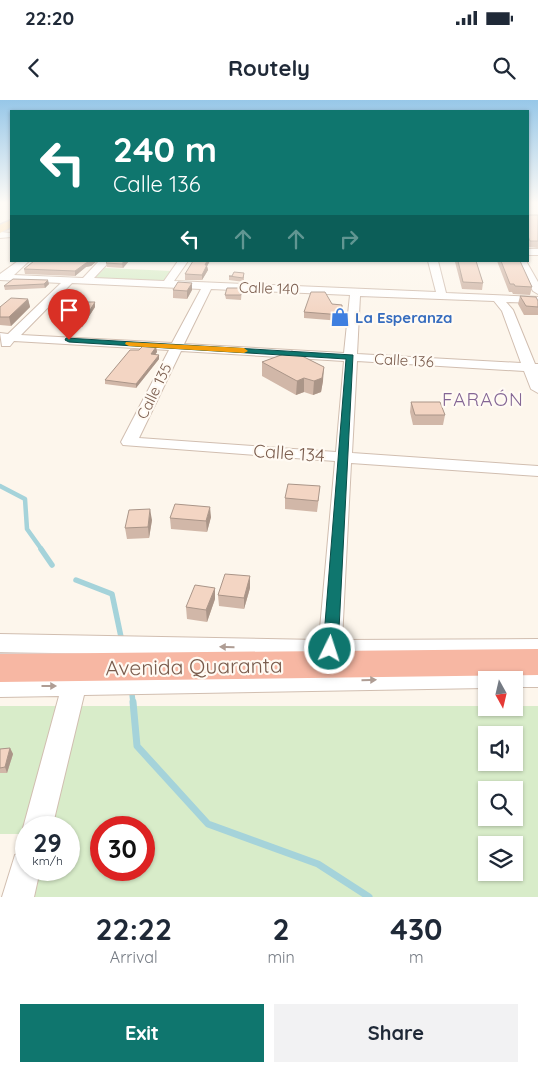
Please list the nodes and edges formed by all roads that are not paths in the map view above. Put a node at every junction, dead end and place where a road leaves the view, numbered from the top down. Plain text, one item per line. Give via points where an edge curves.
1 (23, 262) edge
2 (104, 262) edge
3 (182, 262) edge
4 (432, 262) edge
5 (522, 262) edge
6 (2, 277) edge
7 (69, 280) junction
8 (86, 280) junction
9 (167, 284) junction
10 (207, 286) junction
11 (538, 291) edge
12 (355, 292) junction
13 (442, 296) junction
14 (497, 298) junction
15 (538, 300) edge
16 (6, 337) edge
17 (176, 347) junction
18 (0, 348) edge
19 (350, 357) junction
20 (534, 368) edge
21 (538, 389) edge
22 (129, 442) joint
23 (344, 457) junction
24 (538, 472) edge
25 (0, 643) edge
26 (538, 648) edge
27 (330, 649) junction
28 (538, 662) edge
29 (430, 663) junction
30 (0, 668) edge
31 (80, 673) junction
32 (538, 677) edge
33 (0, 687) edge
34 (39, 816) edge
35 (22, 881) edge
36 (18, 897) edge

1 - 6 street
2 - 8 street
3 - 9 street
4 - 13 street
5 - 11 street
6 - 7 street, Calle 140
7 - 8 street, Calle 140
7 - 16 street
8 - 9 street, Calle 140
9 - 10 street, Calle 140
10 - 12 street, Calle 140
10 - 17 street, Calle 135
12 - 13 street, Calle 140
12 - 19 street
13 - 14 street, Calle 140
14 - 15 street, Calle 140
14 - 20 street via 507,310
16 - 17 street, Calle 136
16 - 18 street
17 - 19 street, Calle 136
17 - 22 street, Calle 135
19 - 20 street, Calle 136
19 - 23 street
20 - 21 street
22 - 23 street, Calle 134
23 - 24 street, Calle 134
23 - 27 street
27 -> 25 street
26 - 29 street
27 - 29 street
28 - 29 highway, Avenida Quaranta
31 -> 29 street
29 - 31 highway, Avenida Quaranta via 165,666
29 - 32 street
30 - 31 highway, Avenida Quaranta
33 -> 31 street
31 - 34 street
35 - 36 street

